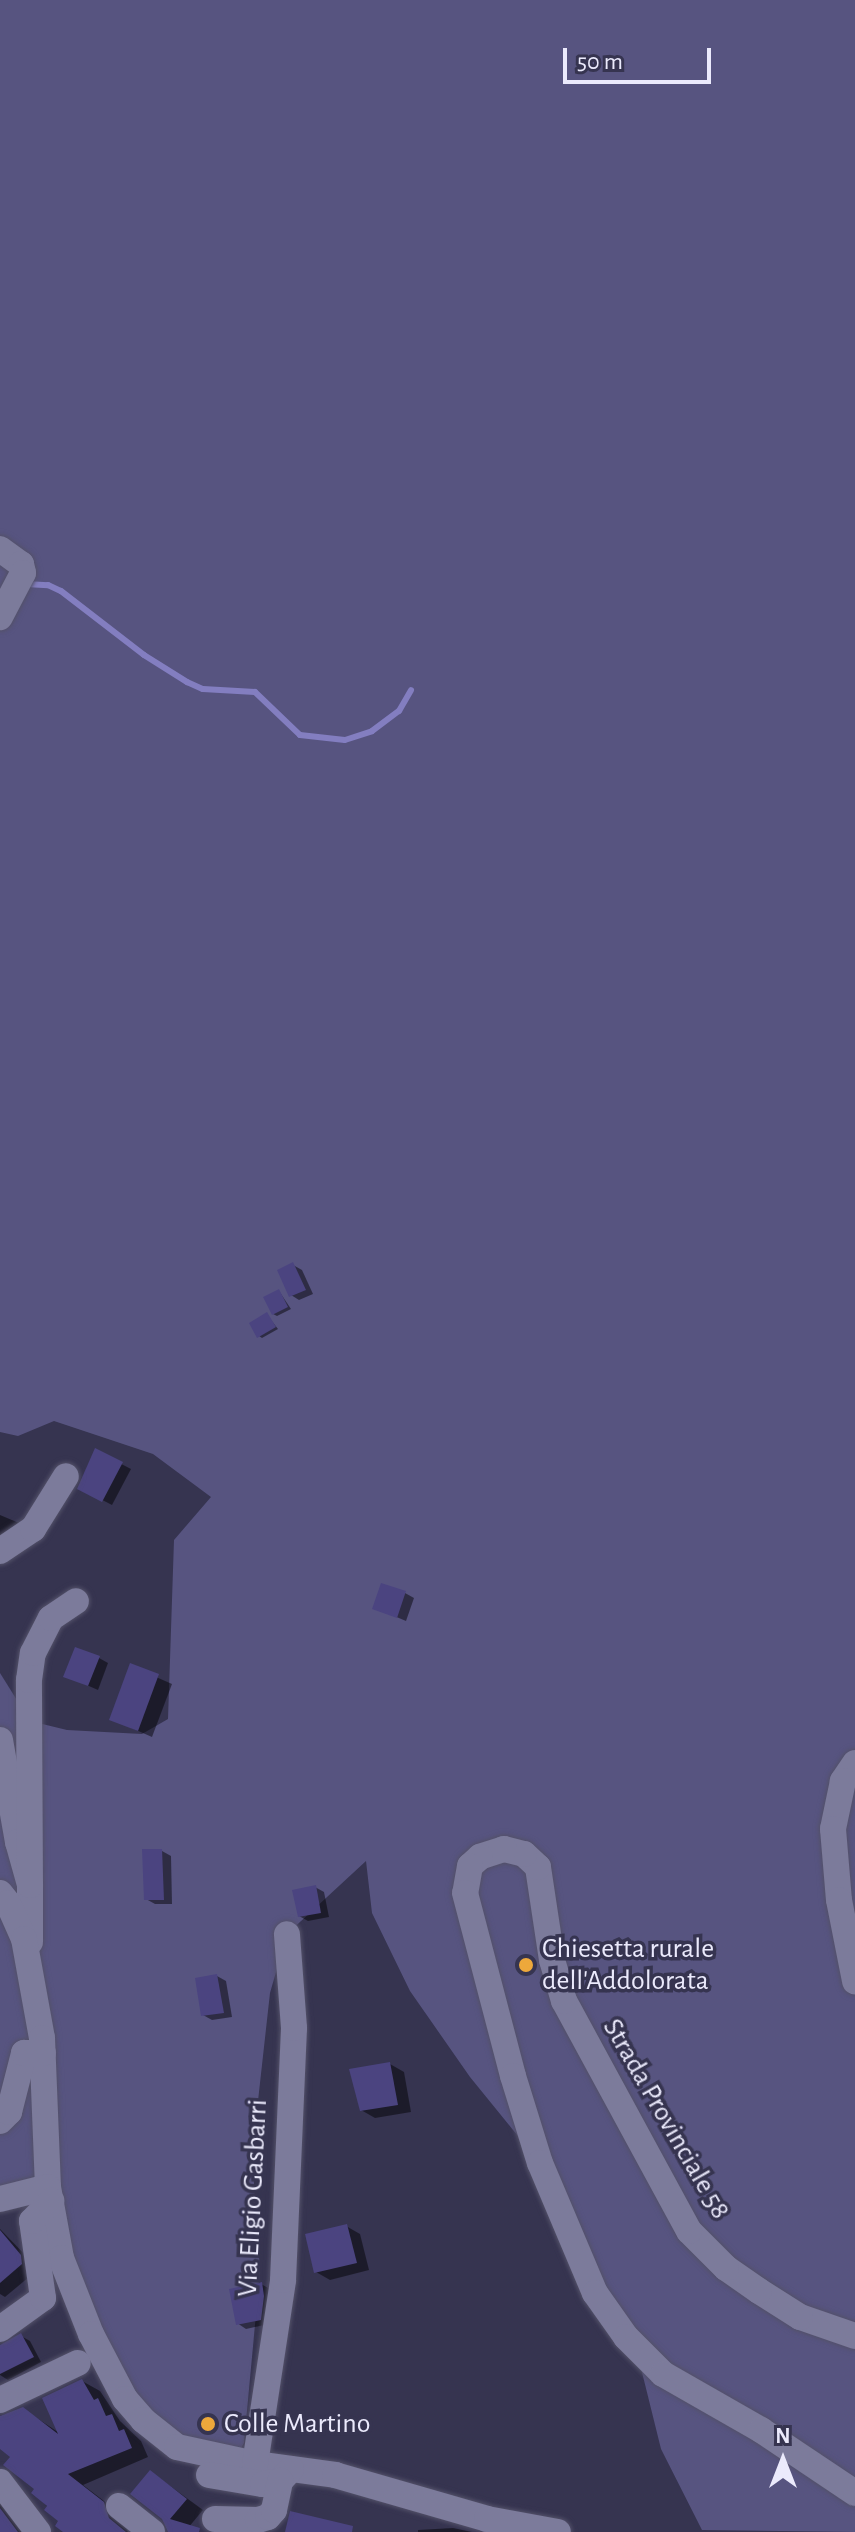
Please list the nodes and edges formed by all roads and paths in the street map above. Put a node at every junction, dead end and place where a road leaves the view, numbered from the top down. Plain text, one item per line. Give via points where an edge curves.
1 (0, 549) edge
2 (0, 617) edge
3 (66, 1476) dead end
4 (0, 1551) edge
5 (76, 1601) dead end
6 (0, 1740) edge
7 (855, 1763) edge
8 (30, 1885) junction
9 (0, 1893) edge
10 (287, 1934) dead end
11 (30, 1974) junction
12 (855, 1981) edge
13 (43, 2053) junction
14 (0, 2121) edge
15 (49, 2194) junction
16 (0, 2199) edge
17 (0, 2329) edge
18 (855, 2336) edge
19 (78, 2363) dead end
20 (0, 2400) edge
21 (255, 2464) junction
22 (287, 2473) junction
23 (209, 2475) dead end
24 (0, 2482) edge
25 (855, 2493) edge
26 (119, 2506) dead end
27 (215, 2519) dead end
28 (38, 2532) edge
29 (152, 2532) edge
30 (558, 2532) edge

1 - 2 street via 21,564 23,573
3 - 4 street via 33,1529
5 - 8 street via 51,1618 33,1653
6 - 8 street
7 - 12 street via 843,1781 833,1829 839,1900
8 - 11 street
9 - 11 street via 24,1939
10 - 21 street, Via Eligio Gasbarri via 294,2028 283,2280
11 - 13 street
13 - 14 street via 24,2053 9,2112
13 - 15 street
15 - 16 street
15 - 17 street via 32,2221 43,2298
15 - 21 street via 67,2275 125,2399 177,2447
18 - 25 street, Strada Provinciale 58 via 800,2317 726,2268 689,2231 564,2001 538,1867 524,1854 504,1849 480,1857 470,1866 465,1893 513,2076 540,2163 595,2293 626,2337 663,2374 761,2430
19 - 20 street
21 - 22 street
22 - 23 street via 263,2484
22 - 27 street via 268,2517
22 - 30 street
24 - 28 street
26 - 29 street

